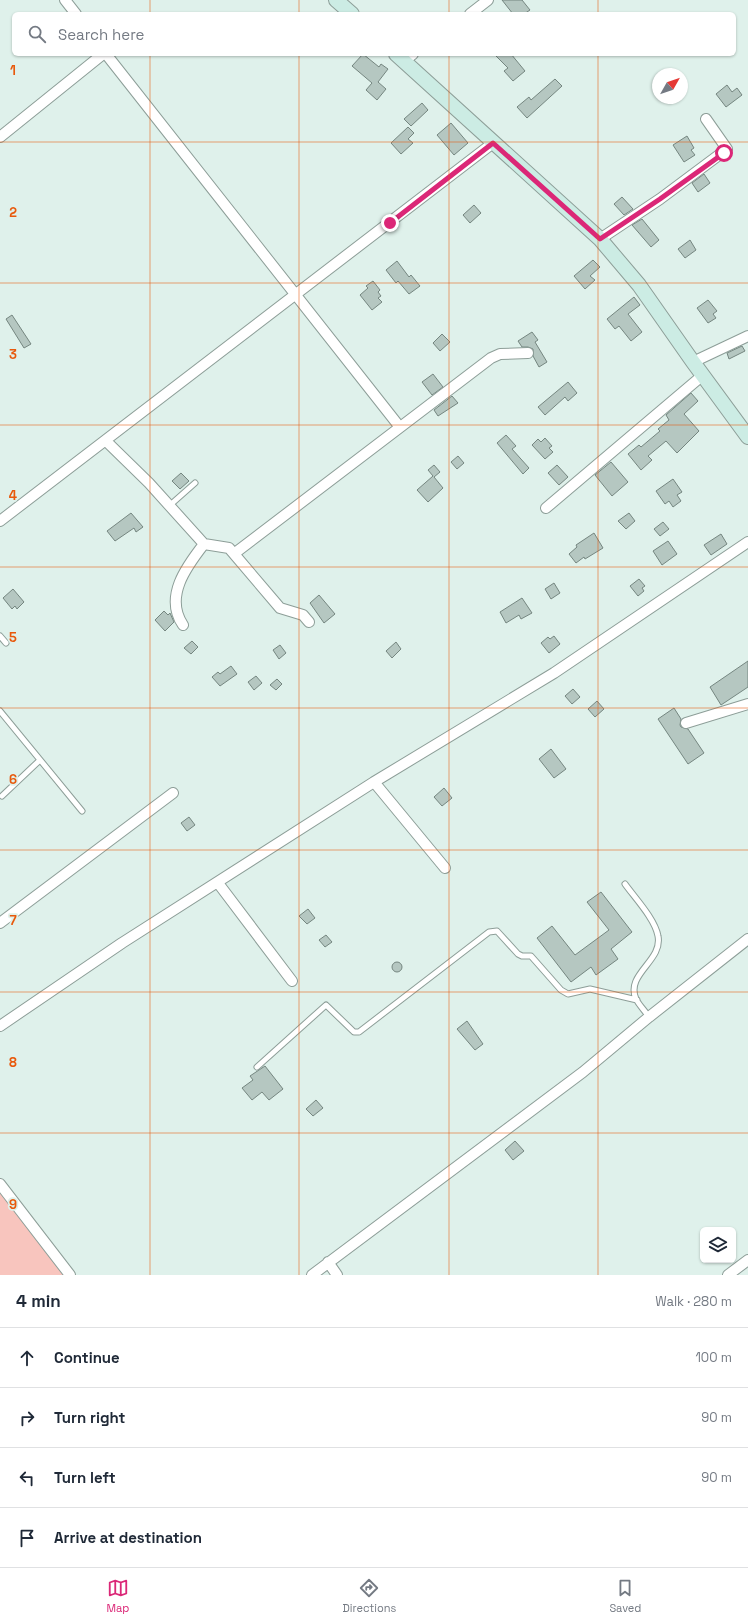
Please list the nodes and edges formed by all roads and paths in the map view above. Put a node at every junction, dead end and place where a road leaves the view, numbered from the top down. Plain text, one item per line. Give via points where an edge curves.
1 (65, 0) edge
2 (336, 0) edge
3 (488, 0) edge
4 (74, 12) edge
5 (350, 12) edge
6 (473, 12) edge
7 (102, 56) edge
8 (107, 56) edge
9 (404, 56) edge
10 (706, 120) dead end
11 (0, 136) edge
12 (493, 143) junction
13 (600, 239) junction
14 (296, 294) junction
15 (748, 336) edge
16 (528, 353) dead end
17 (693, 362) junction
18 (702, 375) junction
19 (399, 426) junction
20 (748, 437) edge
21 (106, 441) junction
22 (195, 483) dead end
23 (169, 506) junction
24 (546, 508) dead end
25 (0, 521) edge
26 (748, 542) edge
27 (204, 544) junction
28 (234, 553) junction
29 (309, 622) dead end
30 (183, 625) dead end
31 (0, 636) edge
32 (6, 643) dead end
33 (748, 704) edge
34 (0, 710) edge
35 (686, 723) dead end
36 (40, 760) junction
37 (374, 782) junction
38 (173, 793) dead end
39 (2, 796) dead end
40 (82, 811) dead end
41 (445, 868) dead end
42 (218, 883) junction
43 (625, 884) dead end
44 (0, 922) edge
45 (748, 940) edge
46 (292, 981) dead end
47 (637, 1000) junction
48 (649, 1017) junction
49 (0, 1026) edge
50 (257, 1067) dead end
51 (0, 1184) edge
52 (748, 1260) edge
53 (328, 1262) junction
54 (66, 1274) edge
55 (312, 1275) edge
56 (337, 1275) edge
57 (728, 1275) edge

1 - 4 street
2 - 5 street
3 - 6 street
7 - 11 street
8 - 14 street
9 - 12 street
10 - 13 street via 727,149 660,199
12 - 13 street
12 - 14 street
13 - 17 street via 639,285
14 - 19 street
14 - 21 street
15 - 17 street
16 - 19 street via 500,354 491,358
17 - 18 street
18 - 20 street
18 - 24 street
19 - 28 street
21 - 23 street
21 - 25 street
22 - 23 lane
23 - 27 street
26 - 37 street via 547,677
27 - 28 street via 223,546
27 - 30 street via 186,569 175,594 174,606
28 - 29 street via 280,608 303,615
31 - 32 lane
33 - 35 street
34 - 36 lane
36 - 39 lane
36 - 40 lane
37 - 41 street
37 - 42 street
38 - 44 street
42 - 46 street
42 - 49 street via 122,943
43 - 47 lane via 654,924 658,936 659,946 655,955 635,982
45 - 48 street
47 - 48 lane
47 - 50 lane via 590,989 568,994 532,956 518,954 498,931 489,932 359,1032 354,1032 326,1005
48 - 53 street via 583,1072
51 - 54 street
52 - 57 street
53 - 55 street
53 - 56 street

